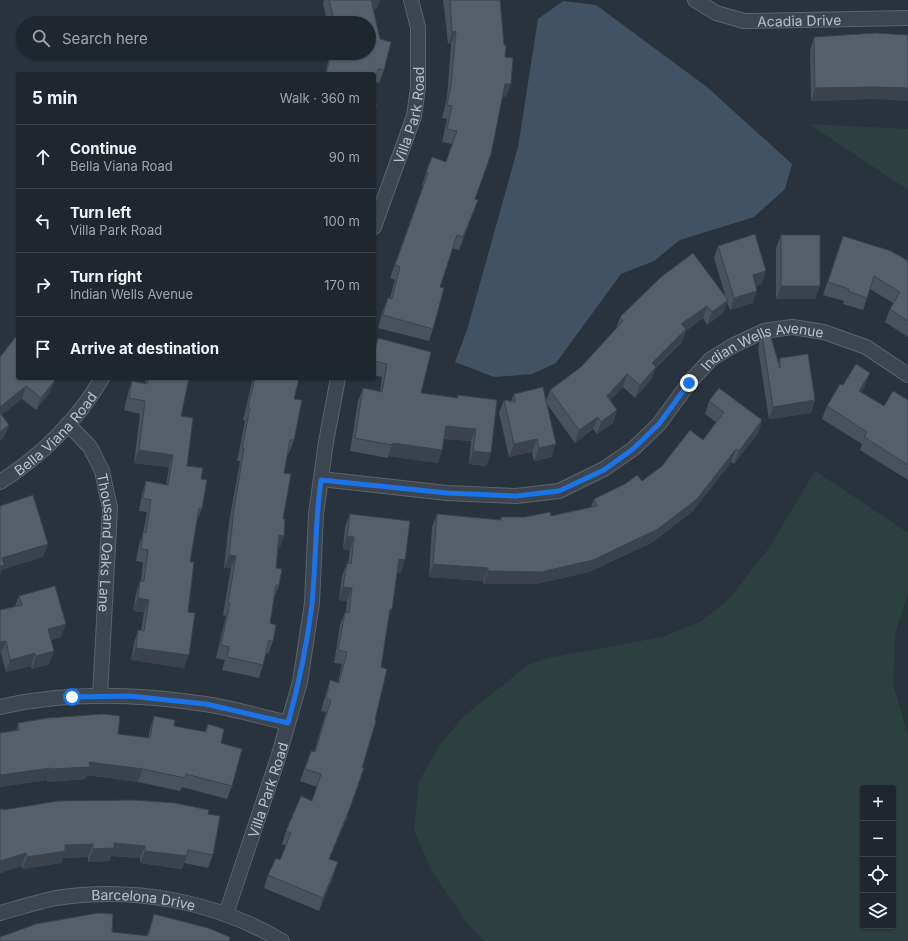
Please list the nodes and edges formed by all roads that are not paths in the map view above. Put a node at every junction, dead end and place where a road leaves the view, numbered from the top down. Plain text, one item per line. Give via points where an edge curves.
1 (410, 0) edge
2 (695, 0) edge
3 (908, 18) edge
4 (376, 221) edge
5 (908, 375) edge
6 (101, 380) edge
7 (338, 380) edge
8 (68, 424) junction
9 (321, 480) junction
10 (0, 482) edge
11 (100, 696) junction
12 (0, 707) edge
13 (288, 723) junction
14 (0, 913) edge
15 (226, 914) junction
16 (282, 941) edge

1 - 4 street, Villa Park Road via 418,27 418,88 414,116
2 - 3 street, Acadia Drive via 716,13 744,21
5 - 9 street, Indian Wells Avenue via 866,347 824,332 792,327 764,331 711,359 689,383 659,424 633,449 604,470 559,491 516,496 454,494
6 - 8 street, Bella Viana Road
7 - 9 street, Villa Park Road
8 - 10 street, Bella Viana Road via 46,447
8 - 11 street, Thousand Oaks Lane via 90,447 102,471 110,508
9 - 13 street, Villa Park Road via 316,514 312,603 300,682
11 - 12 street via 72,697
11 - 13 street via 129,696 206,704
13 - 15 street, Villa Park Road
14 - 15 street, Barcelona Drive via 55,899 97,894 170,899
15 - 16 street, Barcelona Drive

